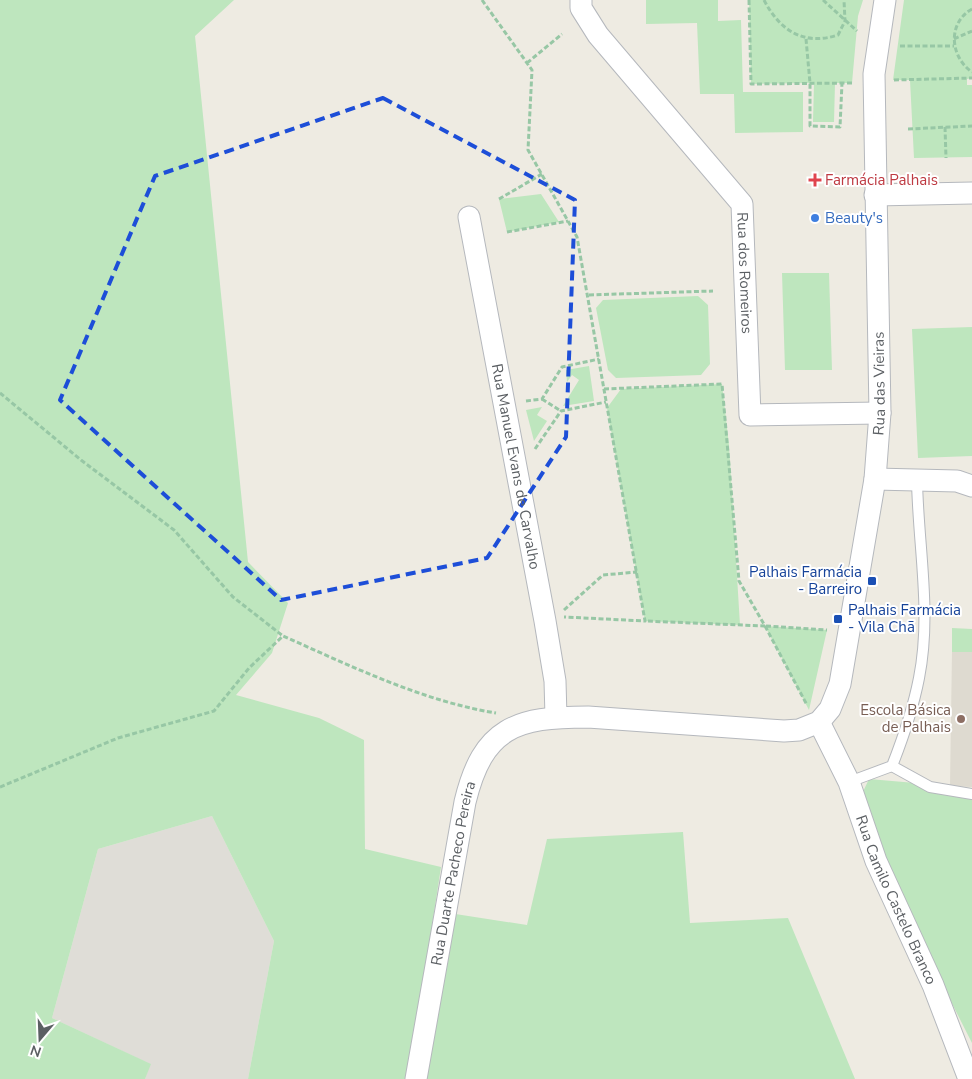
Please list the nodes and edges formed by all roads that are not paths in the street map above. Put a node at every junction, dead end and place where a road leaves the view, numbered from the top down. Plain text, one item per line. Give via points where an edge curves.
1 (581, 0) edge
2 (886, 0) edge
3 (972, 193) edge
4 (875, 195) junction
5 (469, 217) dead end
6 (880, 413) junction
7 (875, 479) junction
8 (916, 480) junction
9 (972, 486) edge
10 (814, 716) junction
11 (556, 717) junction
12 (892, 766) junction
13 (850, 782) junction
14 (972, 794) edge
15 (416, 1079) edge
16 (969, 1079) edge

1 - 6 street, Rua dos Romeiros via 581,8 598,35 742,204 750,414
2 - 4 street, Rua das Vieiras via 874,74
3 - 4 street
4 - 6 street, Rua das Vieiras
5 - 11 street, Rua Manuel Evans de Carvalho via 545,621 555,681
6 - 7 street, Rua das Vieiras
7 - 8 street
7 - 10 street, Rua das Vieiras via 840,684 830,708
8 - 9 street
8 - 12 lane via 924,632 920,677 908,724
10 - 11 street via 799,730 784,731
10 - 13 street, Rua Camilo Castelo Branco
11 - 15 street, Rua Duarte Pacheco Pereira via 504,732 487,748 470,779
12 - 13 lane
12 - 14 lane via 930,787
13 - 16 street, Rua Camilo Castelo Branco via 876,861 933,985

